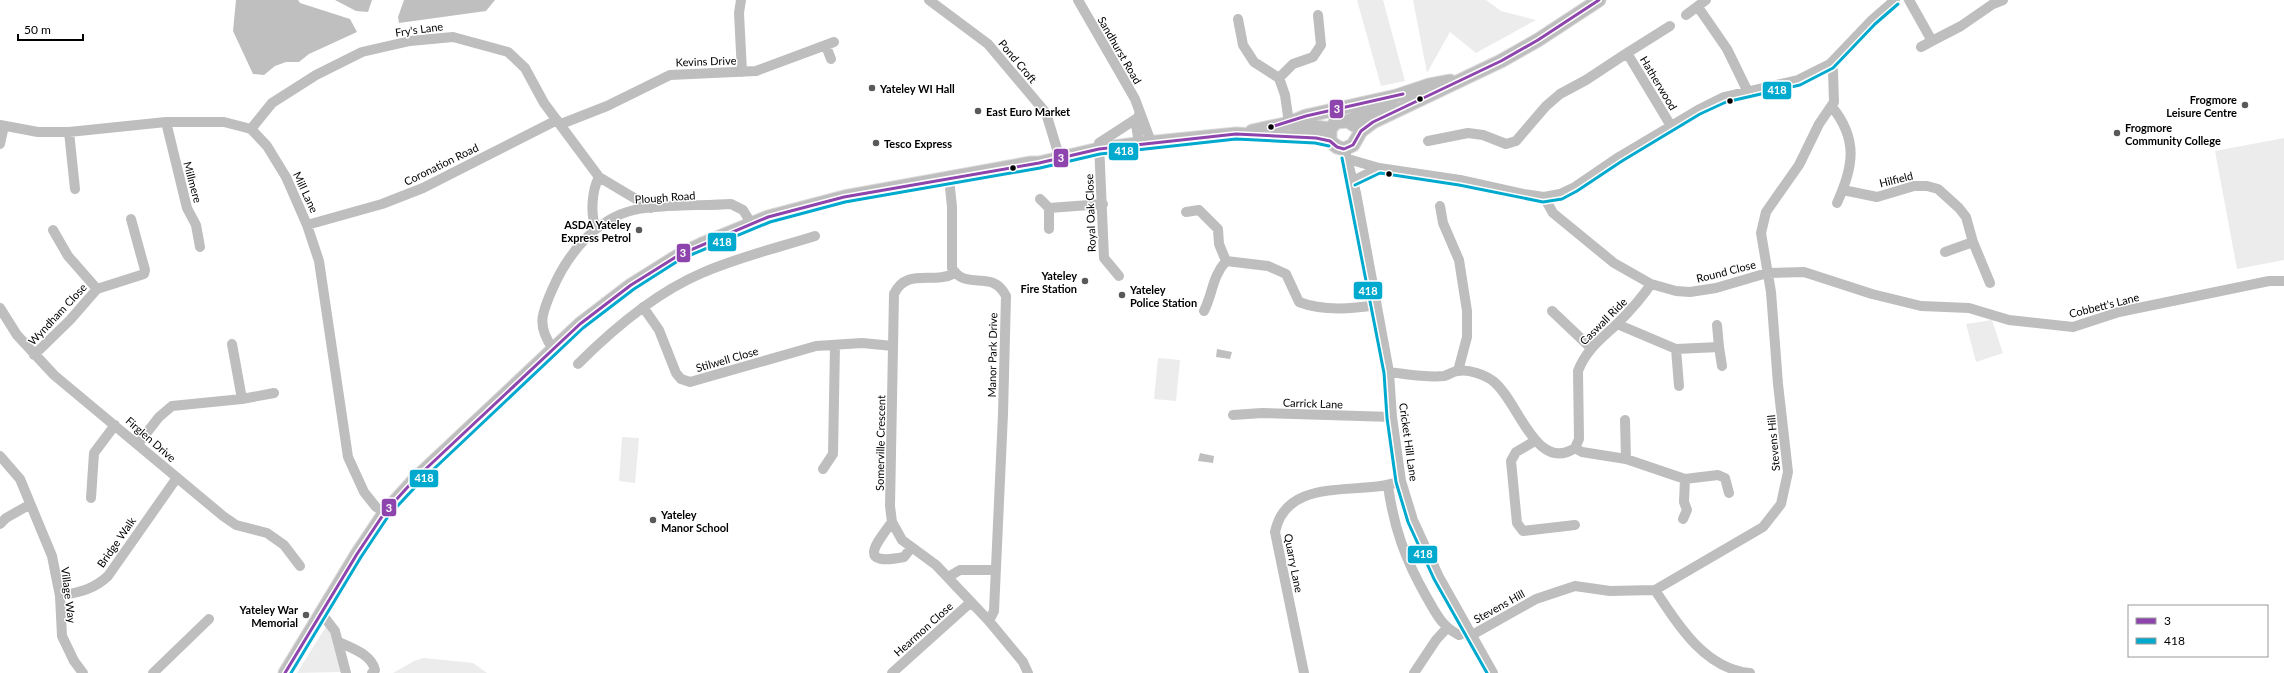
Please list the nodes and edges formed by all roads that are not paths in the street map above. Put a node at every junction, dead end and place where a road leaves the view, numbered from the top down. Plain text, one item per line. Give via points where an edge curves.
1 (741, 0) edge
2 (929, 0) edge
3 (1078, 0) edge
4 (1599, 0) edge
5 (1706, 0) edge
6 (1896, 0) edge
7 (1909, 0) edge
8 (2003, 0) edge
9 (1698, 7) junction
10 (1318, 15) dead end
11 (1686, 15) dead end
12 (1238, 19) dead end
13 (1670, 26) dead end
14 (1932, 40) junction
15 (1921, 47) dead end
16 (1626, 53) junction
17 (831, 59) dead end
18 (1830, 64) junction
19 (742, 72) junction
20 (1471, 77) junction
21 (1279, 78) junction
22 (1429, 85) junction
23 (1748, 92) junction
24 (1832, 107) junction
25 (1138, 116) junction
26 (1348, 121) junction
27 (166, 122) junction
28 (559, 122) junction
29 (1289, 123) junction
30 (2, 126) edge
31 (1671, 126) junction
32 (251, 129) junction
33 (69, 132) junction
34 (1236, 134) junction
35 (1330, 135) junction
36 (1357, 137) junction
37 (1144, 138) junction
38 (1428, 141) dead end
39 (0, 144) edge
40 (1099, 146) junction
41 (1346, 154) junction
42 (1059, 155) junction
43 (1379, 168) junction
44 (599, 177) junction
45 (949, 178) junction
46 (1353, 181) junction
47 (75, 189) dead end
48 (1843, 190) junction
49 (1544, 197) junction
50 (1040, 199) dead end
51 (1837, 203) dead end
52 (1103, 204) junction
53 (1440, 206) dead end
54 (651, 208) junction
55 (1049, 208) junction
56 (1186, 212) dead end
57 (131, 219) dead end
58 (751, 223) junction
59 (308, 225) junction
60 (596, 228) junction
61 (1048, 229) dead end
62 (53, 230) dead end
63 (815, 236) dead end
64 (1973, 242) junction
65 (200, 247) dead end
66 (1945, 252) dead end
67 (1226, 261) junction
68 (955, 273) junction
69 (1767, 273) junction
70 (1119, 276) dead end
71 (2284, 281) edge
72 (1990, 283) dead end
73 (1651, 284) junction
74 (97, 289) junction
75 (1376, 304) junction
76 (643, 307) junction
77 (0, 308) edge
78 (1204, 311) dead end
79 (1552, 311) dead end
80 (1617, 324) junction
81 (1717, 325) dead end
82 (232, 344) dead end
83 (835, 345) junction
84 (893, 346) junction
85 (1719, 347) junction
86 (1591, 348) junction
87 (553, 349) junction
88 (1676, 349) junction
89 (34, 355) junction
90 (578, 364) dead end
91 (1722, 366) dead end
92 (1458, 370) junction
93 (1389, 372) junction
94 (1678, 386) dead end
95 (274, 393) dead end
96 (242, 398) junction
97 (1233, 415) dead end
98 (1392, 417) junction
99 (1625, 420) dead end
100 (115, 424) junction
101 (1535, 441) junction
102 (138, 444) junction
103 (1575, 448) junction
104 (0, 456) edge
105 (1626, 460) junction
106 (823, 469) dead end
107 (176, 479) junction
108 (1685, 479) junction
109 (1401, 481) junction
110 (1388, 486) junction
111 (1729, 493) dead end
112 (92, 498) dead end
113 (29, 505) junction
114 (385, 512) junction
115 (1683, 519) dead end
116 (892, 522) junction
117 (0, 524) edge
118 (1575, 525) dead end
119 (910, 548) junction
120 (300, 566) dead end
121 (995, 570) junction
122 (948, 577) junction
123 (1655, 590) junction
124 (60, 596) junction
125 (971, 602) junction
126 (322, 614) junction
127 (209, 619) dead end
128 (989, 621) junction
129 (1446, 629) junction
130 (1471, 633) junction
131 (339, 642) junction
132 (83, 673) edge
133 (153, 673) edge
134 (285, 673) edge
135 (346, 673) edge
136 (372, 673) edge
137 (892, 673) edge
138 (1028, 673) edge
139 (1304, 673) edge
140 (1414, 673) edge
141 (1493, 673) edge
142 (1750, 673) edge

1 - 19 street via 739,13
2 - 42 street, Pond Croft via 988,44 1046,112
3 - 25 street, Sandhurst Road via 1135,100
4 - 20 main road via 1538,40
5 - 9 street
6 - 18 street via 1872,20
7 - 14 street
8 - 14 street via 1961,26
9 - 11 street
9 - 23 street via 1727,48
10 - 21 street via 1321,45 1313,57 1292,64
12 - 21 street via 1243,45 1254,62
13 - 16 street, Hatherwood
14 - 15 street
16 - 31 street, Hatherwood
16 - 38 street, Hatherwood via 1560,94 1546,106 1516,141 1506,144 1483,135 1468,133
17 - 19 street, Kevins Drive via 830,44 760,70
18 - 23 street via 1798,80
18 - 24 street via 1833,71
19 - 28 street, Kevins Drive via 670,75 607,106
20 - 22 main road
20 - 36 main road via 1382,117
21 - 29 street via 1285,95
22 - 26 main road via 1411,96
22 - 29 main road via 1396,96 1306,116
23 - 31 street via 1724,98
24 - 48 street via 1844,122 1851,141 1851,156
24 - 69 street, Round Close via 1820,124 1799,165 1766,212 1761,233
25 - 37 street, Sandhurst Road
25 - 40 street
26 - 35 main road via 1336,122
26 - 36 main road via 1356,129
27 - 32 street via 224,122
27 - 33 street
27 - 65 street, Millmere via 187,208 196,225
28 - 32 street, Fry's Lane via 544,103 525,68 508,52 454,37 410,41 362,52 316,75 272,103
28 - 44 street, Fry's Lane
28 - 59 street, Coronation Road via 423,188 382,204
29 - 34 main road
29 - 35 main road
30 - 33 street via 38,132
30 - 39 street
31 - 49 street via 1575,187 1560,194
32 - 59 street, Mill Lane via 267,146 286,177
33 - 47 street
34 - 35 main road via 1316,138
34 - 37 main road via 1194,139
35 - 41 main road via 1336,147
36 - 41 main road
37 - 40 main road
40 - 42 main road
40 - 52 street, Royal Oak Close
41 - 43 street
41 - 46 street, Cricket Hill Lane
42 - 45 main road via 1037,158 1031,163
43 - 46 street
43 - 49 street via 1460,180
44 - 54 street, Fry's Lane
44 - 60 street via 595,186 592,219
45 - 58 main road via 816,204
45 - 68 street via 952,207 952,268
46 - 75 street, Cricket Hill Lane
48 - 51 street
48 - 64 street, Hilfield via 1877,197 1914,186 1938,189 1966,217
49 - 73 street, Round Close via 1553,213 1581,237 1614,263
50 - 55 street
52 - 55 street
52 - 70 street, Royal Oak Close via 1104,258
53 - 92 street via 1443,223 1459,260 1467,311 1467,338
54 - 58 street, Plough Road via 731,204 743,210
54 - 60 street, Plough Road via 621,214
55 - 61 street
56 - 67 street via 1199,210 1218,229 1219,244
57 - 74 street, Wyndham Close via 144,274
58 - 87 main road via 702,244 657,268 598,310
59 - 114 street, Mill Lane via 320,261 348,457 364,492 376,507
60 - 87 street, Plough Road via 576,249 558,274 546,303 542,329
62 - 74 street, Wyndham Close via 68,256
63 - 76 street via 702,273
64 - 66 street
64 - 72 street, Hilfield
67 - 75 street via 1268,266 1286,274 1299,302 1310,307 1357,308
67 - 78 street via 1216,272 1209,302
68 - 84 street, Somerville Crescent via 946,278 908,278 898,285 894,294
68 - 121 street, Manor Park Drive via 966,280 994,282 1002,288 1006,296 999,525
69 - 71 street, Cobbett's Lane via 1804,272 1872,294 1921,306 1970,308 2009,320 2073,327 2119,312 2269,281
69 - 73 street, Round Close via 1716,288 1690,292
69 - 123 street, Stevens Hill via 1788,472 1781,504 1763,527
73 - 80 street, Caswall Ride
74 - 89 street, Wyndham Close
75 - 93 street, Cricket Hill Lane
76 - 83 street, Stilwell Close via 659,330 676,373 690,382 816,346
76 - 90 street via 601,341
77 - 89 street, Firglen Drive via 17,335
79 - 86 street
80 - 86 street, Caswall Ride
80 - 88 street
81 - 85 street
82 - 96 street
83 - 84 street, Stilwell Close via 862,343
83 - 106 street via 833,454
84 - 116 street, Somerville Crescent
85 - 88 street
85 - 91 street
86 - 103 street, Caswall Ride via 1578,371 1580,439
87 - 114 main road via 414,479
88 - 94 street
89 - 100 street, Firglen Drive
92 - 93 street via 1445,376
92 - 101 street via 1476,373 1493,381 1508,396
93 - 98 street, Cricket Hill Lane
95 - 96 street
96 - 102 street via 172,406 158,417
97 - 98 street, Carrick Lane
98 - 109 street, Cricket Hill Lane
99 - 105 street
100 - 102 street, Firglen Drive
100 - 112 street via 94,453
101 - 103 street via 1545,450 1557,455
101 - 118 street via 1516,452 1511,461 1517,523 1523,530 1532,531
102 - 107 street, Firglen Drive
103 - 105 street via 1582,452
104 - 113 street, Village Way via 20,479
105 - 108 street
107 - 120 street, Firglen Drive via 236,525 267,533 284,545
107 - 124 street, Bridge Walk via 108,576 87,591
108 - 111 street via 1718,475 1725,478
108 - 115 street via 1684,502 1687,510
109 - 110 street, Quarry Lane
109 - 130 street, Cricket Hill Lane via 1413,520 1439,577
110 - 129 street via 1396,528 1410,567
110 - 139 street, Quarry Lane via 1304,495 1290,504 1276,523 1274,532
113 - 117 street
113 - 124 street, Village Way via 52,556
114 - 126 main road
116 - 119 street, Somerville Crescent via 902,540
116 - 119 street via 874,546 878,558 884,561 904,557
119 - 122 street, Somerville Crescent via 936,565
121 - 122 street via 960,570
121 - 128 street, Manor Park Drive via 994,611
122 - 125 street, Somerville Crescent
123 - 130 street, Stevens Hill via 1610,591 1575,586 1536,599
123 - 142 street via 1678,626 1701,650 1729,669
124 - 132 street, Village Way via 62,636
125 - 128 street, Somerville Crescent
125 - 137 street, Hearmon Close
126 - 131 street via 336,631
126 - 134 main road
127 - 133 street
128 - 138 street via 1023,662
129 - 130 street via 1459,635
129 - 140 street
130 - 141 street, Cricket Hill Lane
131 - 135 street
131 - 136 street via 364,654 373,662 375,670

